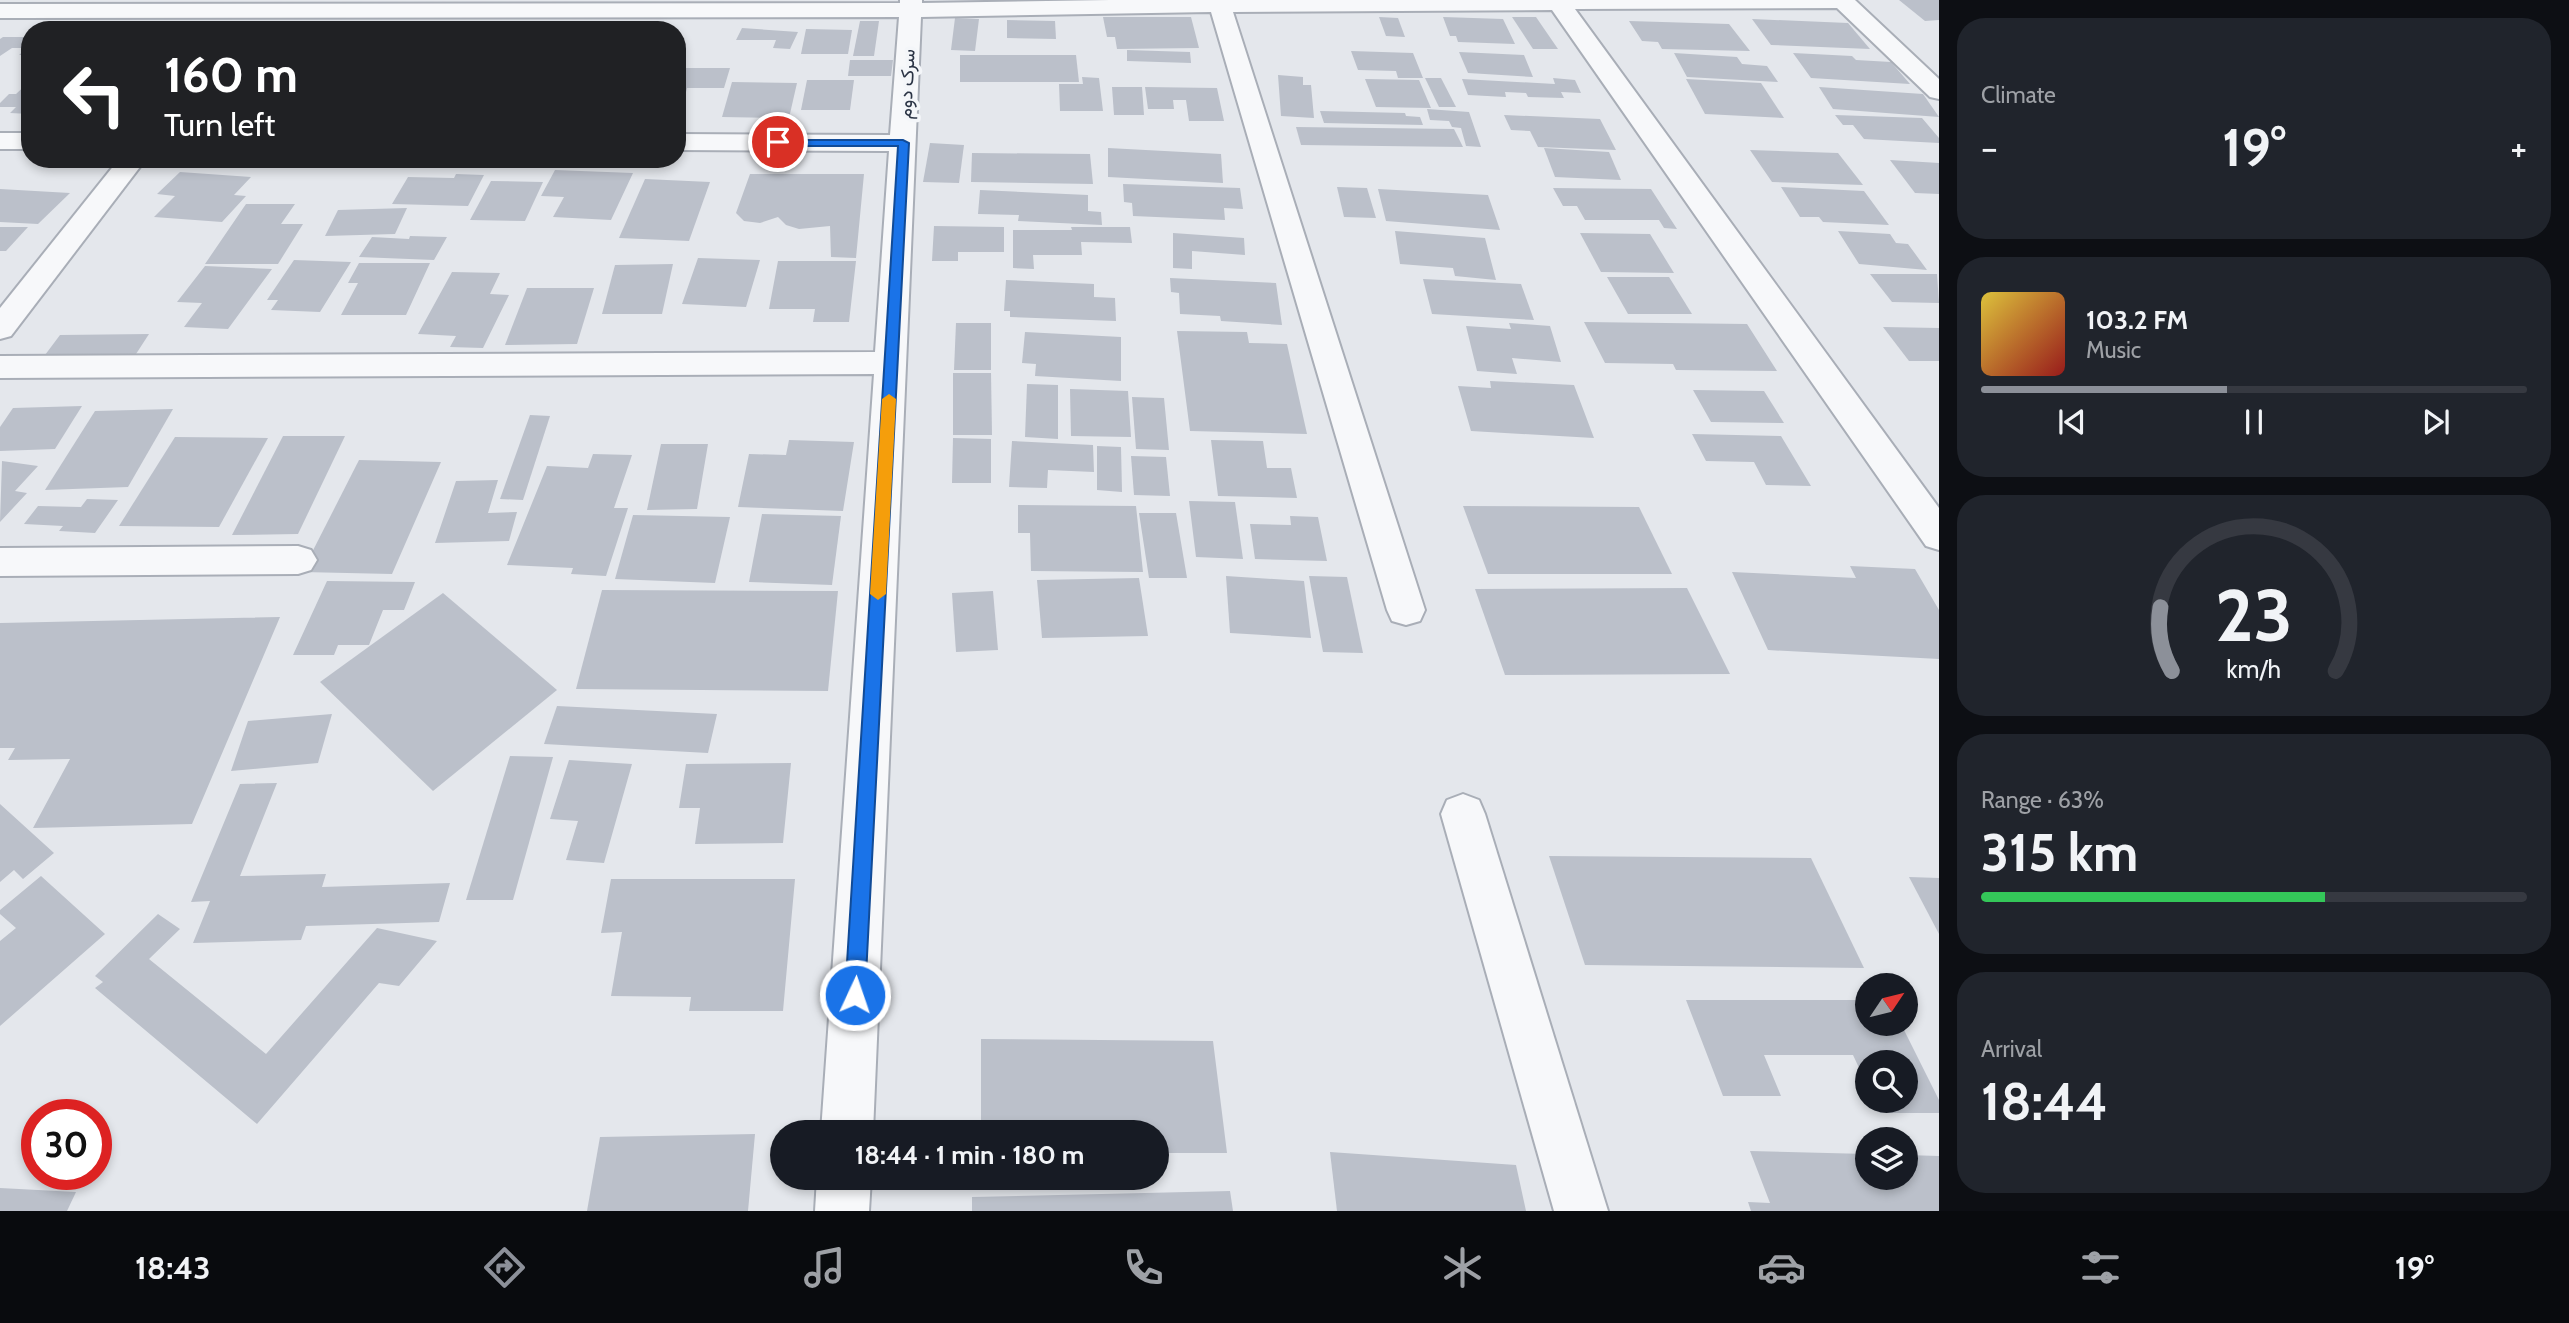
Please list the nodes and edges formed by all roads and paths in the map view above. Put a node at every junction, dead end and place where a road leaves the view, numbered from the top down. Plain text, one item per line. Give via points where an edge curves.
1 (1842, 0) edge
2 (1559, 3) junction
3 (254, 5) edge
4 (911, 5) edge
5 (1220, 5) junction
6 (0, 11) edge
7 (241, 21) edge
8 (1939, 92) edge
9 (0, 141) edge
10 (21, 141) edge
11 (686, 142) edge
12 (903, 143) junction
13 (126, 168) edge
14 (0, 329) edge
15 (891, 363) junction
16 (0, 367) edge
17 (1939, 536) edge
18 (298, 560) dead end
19 (0, 562) edge
20 (1406, 610) dead end
21 (1463, 814) dead end
22 (848, 1120) edge
23 (843, 1190) edge
24 (842, 1211) edge
25 (1581, 1211) edge

1 - 2 street
1 - 8 street
2 - 5 street
2 - 17 street
3 - 4 street
3 - 6 street
3 - 7 street
4 - 5 street
4 - 12 street, سرک دوم
5 - 20 street
9 - 10 street
11 - 12 street
12 - 15 street, سرک دوم
13 - 14 street
15 - 16 street
15 - 22 street, سرک دوم
18 - 19 street
21 - 25 street
23 - 24 street

